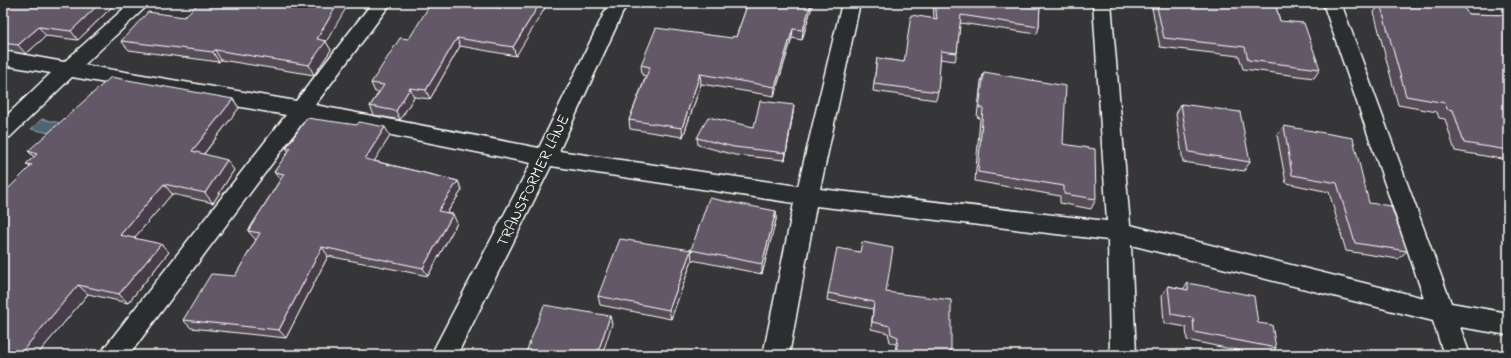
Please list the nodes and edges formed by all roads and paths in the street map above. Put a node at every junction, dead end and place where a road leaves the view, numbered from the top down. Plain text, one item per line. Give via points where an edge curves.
1 (142, 3) edge
2 (382, 3) edge
3 (618, 3) edge
4 (850, 3) edge
5 (1102, 3) edge
6 (1332, 3) edge
7 (3, 58) edge
8 (68, 69) junction
9 (302, 110) junction
10 (3, 131) edge
11 (545, 157) junction
12 (807, 196) junction
13 (1119, 232) junction
14 (1443, 313) junction
15 (1508, 324) edge
16 (114, 355) edge
17 (444, 355) edge
18 (776, 355) edge
19 (1123, 355) edge
20 (1457, 355) edge

1 - 8 street
2 - 9 street
3 - 11 street, TRANSFORMER LANE
4 - 12 street
5 - 13 street
6 - 14 street
7 - 8 street
8 - 9 street
8 - 10 street
9 - 11 street
9 - 16 street
11 - 12 street
11 - 17 street, TRANSFORMER LANE
12 - 13 street
12 - 18 street
13 - 14 street
13 - 19 street
14 - 15 street
14 - 20 street

